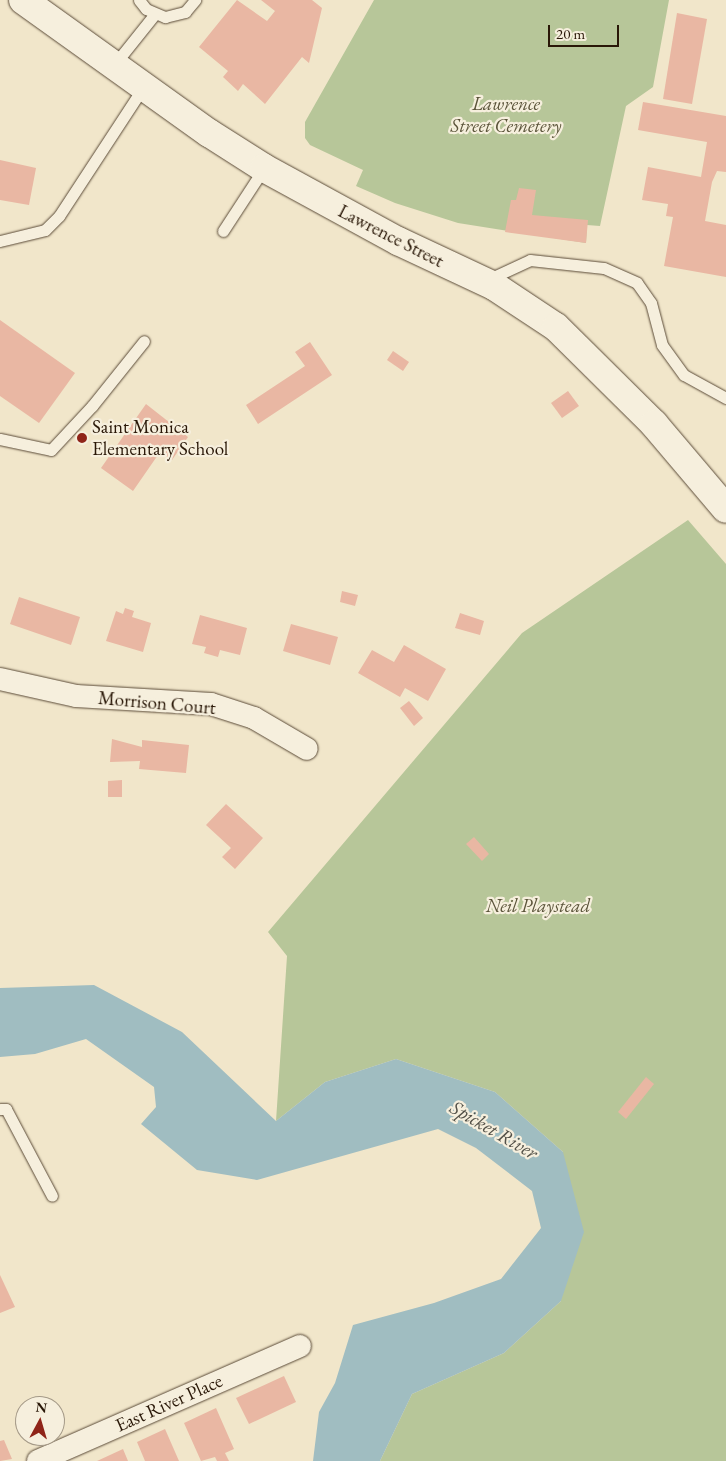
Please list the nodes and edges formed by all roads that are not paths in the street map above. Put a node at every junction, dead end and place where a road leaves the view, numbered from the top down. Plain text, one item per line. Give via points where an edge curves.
1 (23, 0) edge
2 (140, 0) edge
3 (195, 0) edge
4 (154, 15) junction
5 (114, 65) junction
6 (144, 86) junction
7 (264, 168) junction
8 (223, 231) dead end
9 (0, 241) edge
10 (484, 282) junction
11 (144, 341) dead end
12 (726, 398) edge
13 (0, 438) edge
14 (726, 509) edge
15 (0, 679) edge
16 (307, 749) dead end
17 (0, 1108) edge
18 (52, 1196) dead end
19 (300, 1346) dead end
20 (48, 1459) edge

1 - 5 main road, Lawrence Street
2 - 4 lane
3 - 4 lane via 175,16
4 - 5 lane
5 - 6 main road, Lawrence Street
6 - 7 main road, Lawrence Street
6 - 9 lane via 45,230
7 - 8 lane
7 - 10 main road, Lawrence Street via 362,222
10 - 12 lane via 530,260 604,268 637,283 651,303 662,345 684,375
10 - 14 main road, Lawrence Street via 556,327 654,424
11 - 13 lane via 92,406 51,450
15 - 16 street, Morrison Court via 76,696 211,704 254,718
17 - 18 lane via 6,1109
19 - 20 street, East River Place

